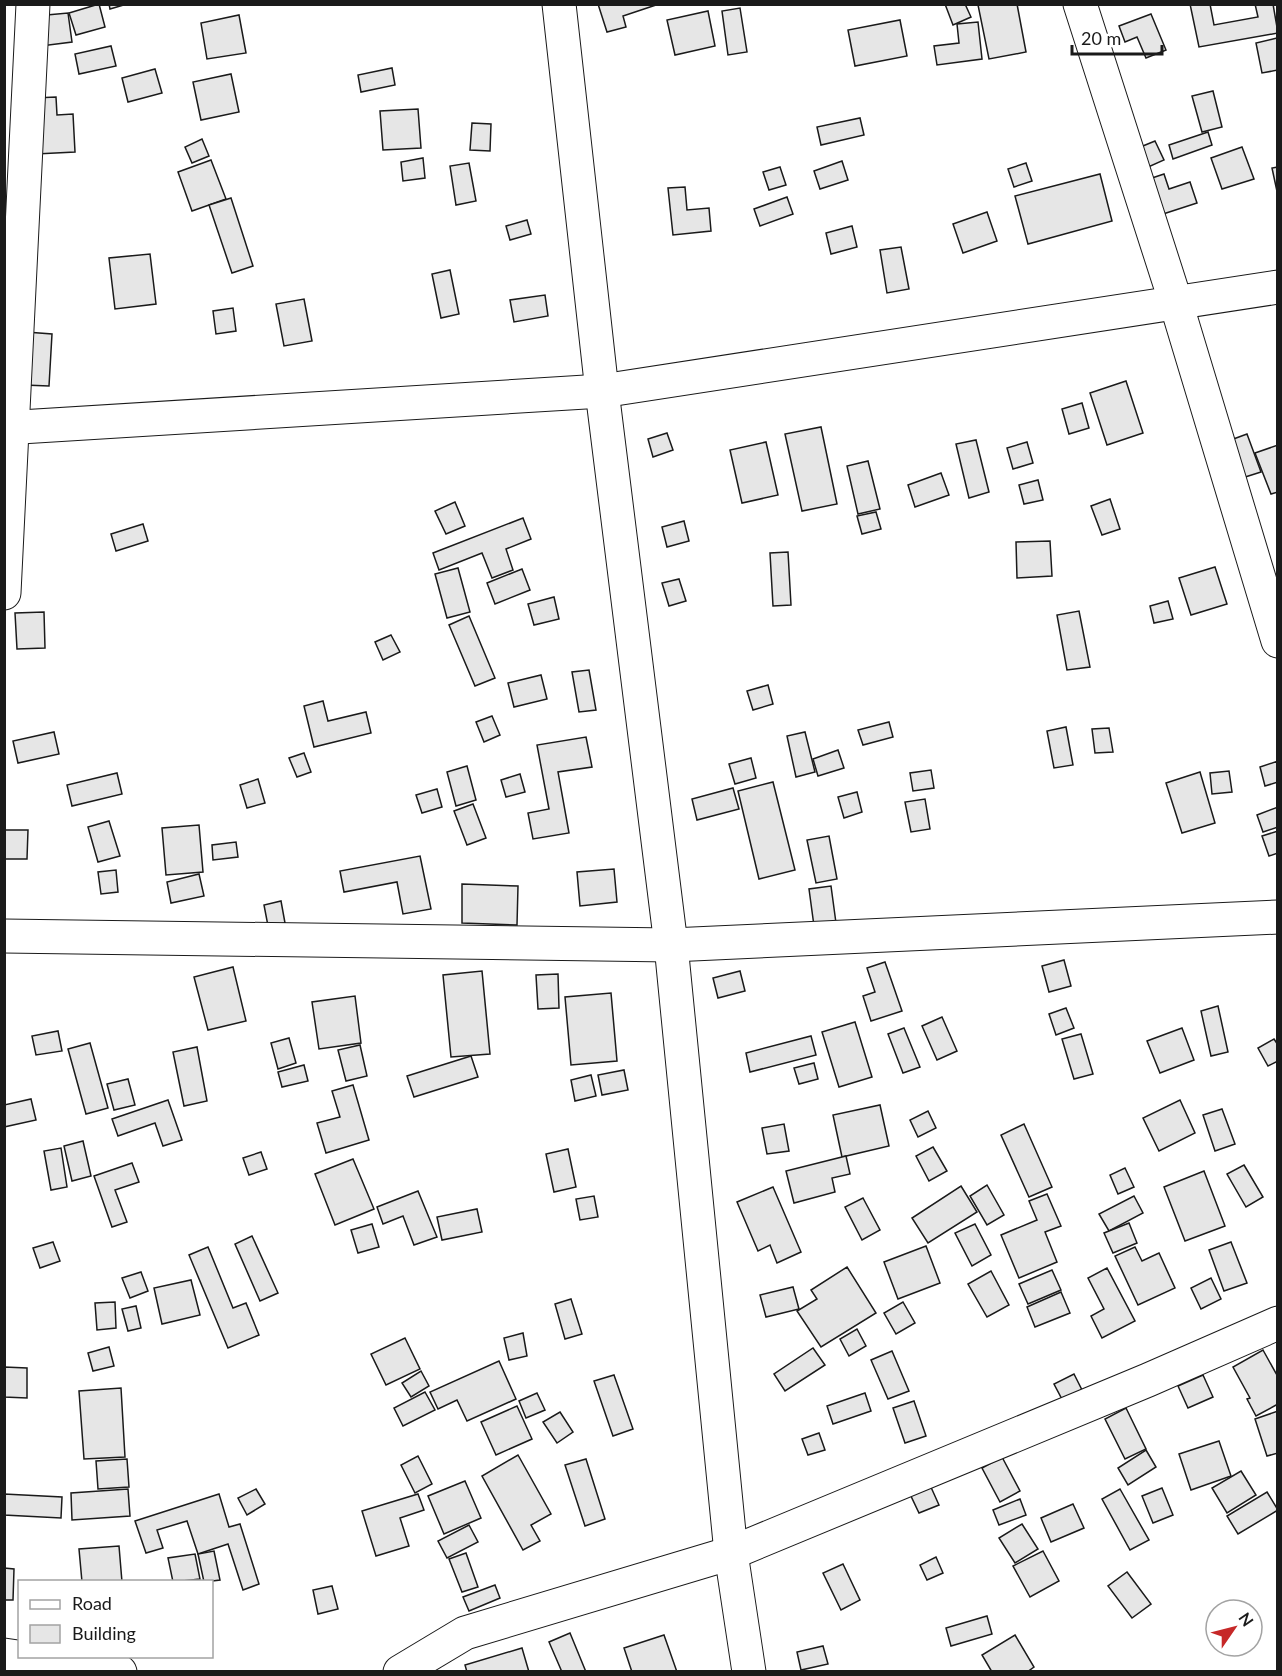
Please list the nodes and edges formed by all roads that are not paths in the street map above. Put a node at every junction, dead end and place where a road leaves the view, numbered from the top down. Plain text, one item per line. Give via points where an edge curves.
1 (33, 4) edge
2 (559, 4) edge
3 (1080, 4) edge
4 (1278, 287) edge
5 (1176, 303) junction
6 (603, 391) junction
7 (9, 427) edge
8 (4, 593) edge
9 (1278, 641) edge
10 (1278, 916) edge
11 (4, 936) edge
12 (671, 945) junction
13 (1278, 1323) edge
14 (731, 1553) junction
15 (26, 1658) edge
16 (120, 1671) edge
17 (400, 1671) edge
18 (749, 1671) edge

1 - 7 street
2 - 6 street
3 - 5 street
4 - 5 street
5 - 6 street
5 - 9 street
6 - 7 street
6 - 12 street
7 - 8 street
10 - 12 street
11 - 12 street
12 - 14 street
13 - 14 street
14 - 17 street via 465,1633
14 - 18 street
15 - 16 street

